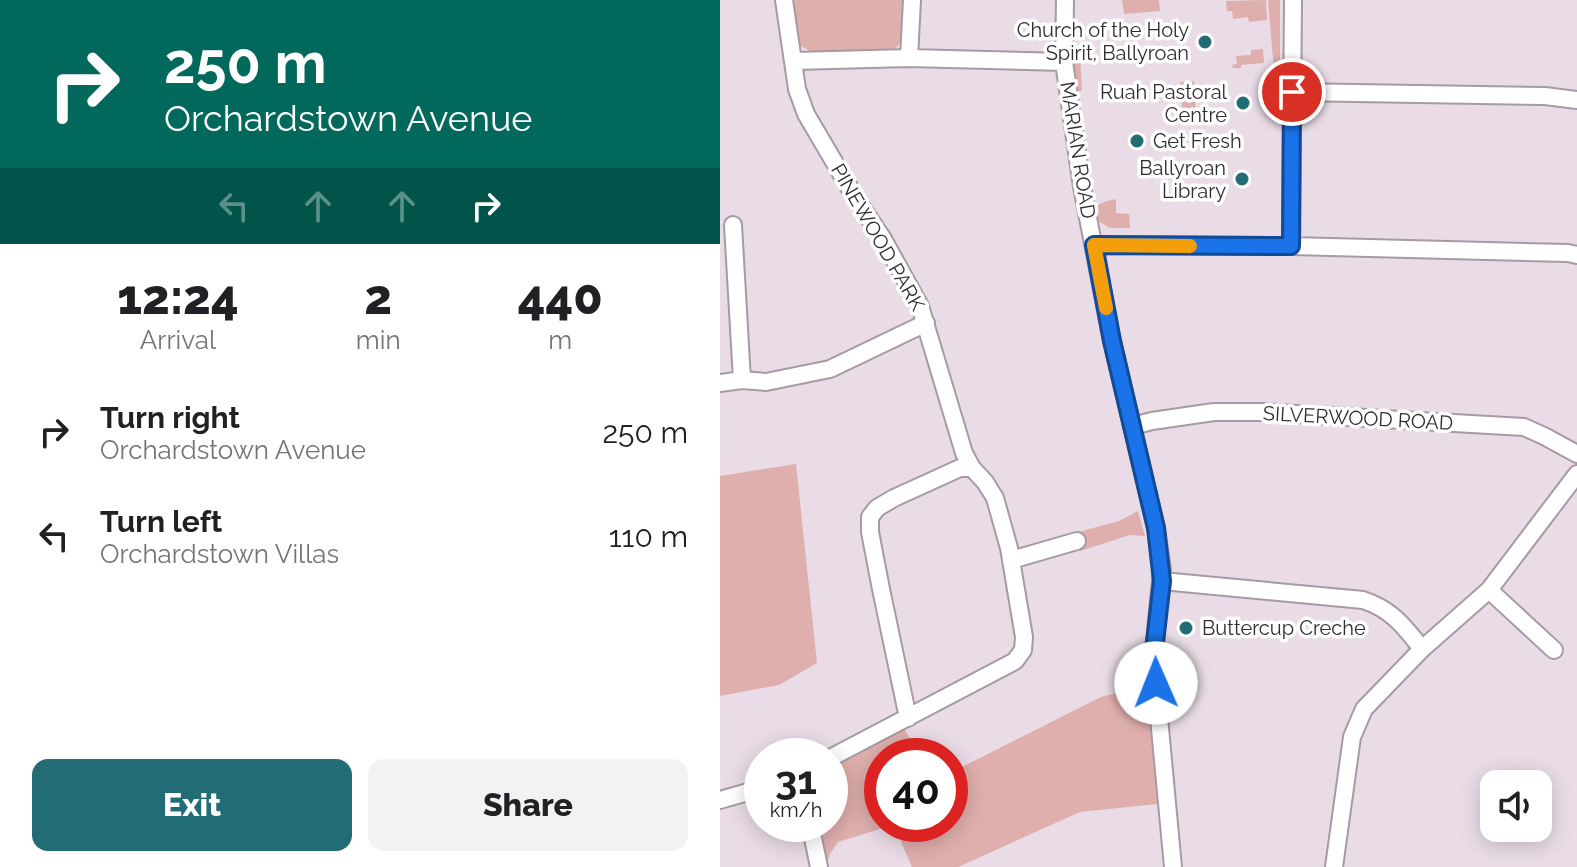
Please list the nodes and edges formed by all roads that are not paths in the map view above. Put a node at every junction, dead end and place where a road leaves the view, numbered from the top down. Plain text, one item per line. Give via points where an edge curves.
1 (784, 0) edge
2 (912, 0) edge
3 (1065, 0) edge
4 (1293, 0) edge
5 (909, 58) junction
6 (794, 61) junction
7 (1064, 62) junction
8 (1292, 92) junction
9 (1577, 100) edge
10 (733, 225) dead end
11 (1094, 245) junction
12 (1291, 246) junction
13 (1577, 255) edge
14 (926, 323) junction
15 (742, 380) junction
16 (720, 383) edge
17 (1133, 426) junction
18 (1577, 454) edge
19 (972, 468) junction
20 (1577, 474) edge
21 (1077, 541) dead end
22 (1011, 560) junction
23 (1162, 581) junction
24 (1489, 590) junction
25 (1422, 649) junction
26 (1554, 650) dead end
27 (908, 718) junction
28 (848, 749) edge
29 (744, 793) edge
30 (720, 800) edge
31 (814, 842) edge
32 (819, 867) edge
33 (1173, 867) edge
34 (1334, 867) edge

1 - 6 street, PINEWOOD PARK
2 - 5 street
3 - 7 street, MARIAN ROAD
4 - 8 street
5 - 6 street
5 - 7 street
6 - 14 street, PINEWOOD PARK via 806,114 905,277
7 - 11 street, MARIAN ROAD
8 - 9 street
8 - 12 street
10 - 15 street
11 - 12 street
11 - 17 street, MARIAN ROAD
12 - 13 street
14 - 15 street via 830,369 766,382
14 - 19 street, PINEWOOD PARK
15 - 16 street
17 - 18 street, SILVERWOOD ROAD via 1238,412 1509,426 1524,427
17 - 23 street, MARIAN ROAD
19 - 22 street, PINEWOOD PARK via 995,498
19 - 27 street via 960,468 894,498 870,517
20 - 24 street
21 - 22 street
22 - 27 street, PINEWOOD PARK via 1023,650 1015,661
23 - 25 street via 1363,600 1395,617
23 - 33 street, MARIAN ROAD via 1154,651
24 - 25 street
24 - 26 street
25 - 34 street via 1364,709 1352,737
27 - 28 street
29 - 30 street
31 - 32 street

